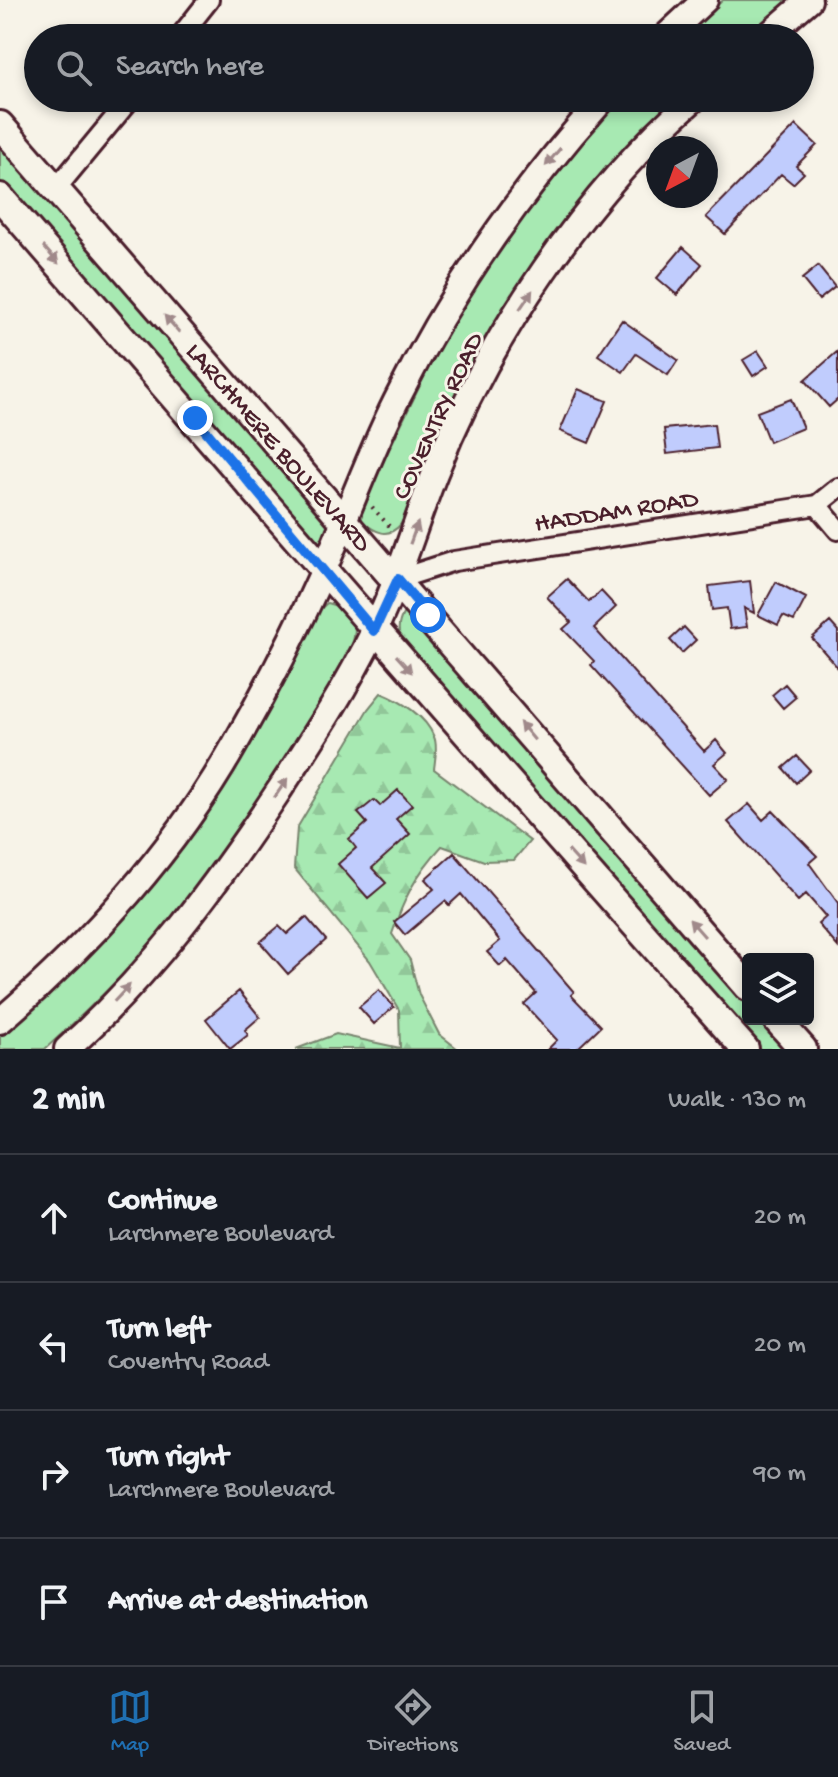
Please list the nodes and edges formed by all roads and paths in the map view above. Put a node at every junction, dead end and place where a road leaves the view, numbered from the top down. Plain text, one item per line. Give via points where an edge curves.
1 (209, 0) edge
2 (705, 0) edge
3 (809, 0) edge
4 (190, 24) edge
5 (679, 24) edge
6 (781, 24) edge
7 (119, 112) edge
8 (592, 112) edge
9 (681, 112) edge
10 (0, 125) edge
11 (55, 190) junction
12 (0, 197) edge
13 (838, 488) edge
14 (367, 502) dead end
15 (817, 505) junction
16 (343, 518) junction
17 (389, 526) dead end
18 (838, 530) edge
19 (324, 570) junction
20 (398, 579) junction
21 (374, 631) junction
22 (742, 980) edge
23 (0, 1021) edge
24 (781, 1025) edge
25 (67, 1049) edge
26 (745, 1049) edge
27 (803, 1049) edge

1 - 4 street
2 - 5 street
3 - 6 street
7 - 11 street
8 -> 16 street, COVENTRY ROAD via 492,234 396,401
20 -> 9 street, COVENTRY ROAD via 436,472 489,355 610,186
10 - 11 main road, LARCHMERE BOULEVARD
16 -> 11 main road, LARCHMERE BOULEVARD
12 -> 19 main road, LARCHMERE BOULEVARD
13 - 15 street
14 - 17 path
15 - 18 street
15 - 20 street, HADDAM ROAD via 454,561
16 - 19 street, COVENTRY ROAD
16 - 20 main road, LARCHMERE BOULEVARD
19 - 21 main road, LARCHMERE BOULEVARD
19 - 23 street, COVENTRY ROAD via 239,737 198,803 93,933
20 - 21 street, COVENTRY ROAD
22 -> 20 main road, LARCHMERE BOULEVARD
25 -> 21 street, COVENTRY ROAD via 150,964 246,840 306,751
21 -> 26 main road, LARCHMERE BOULEVARD
24 - 27 main road

